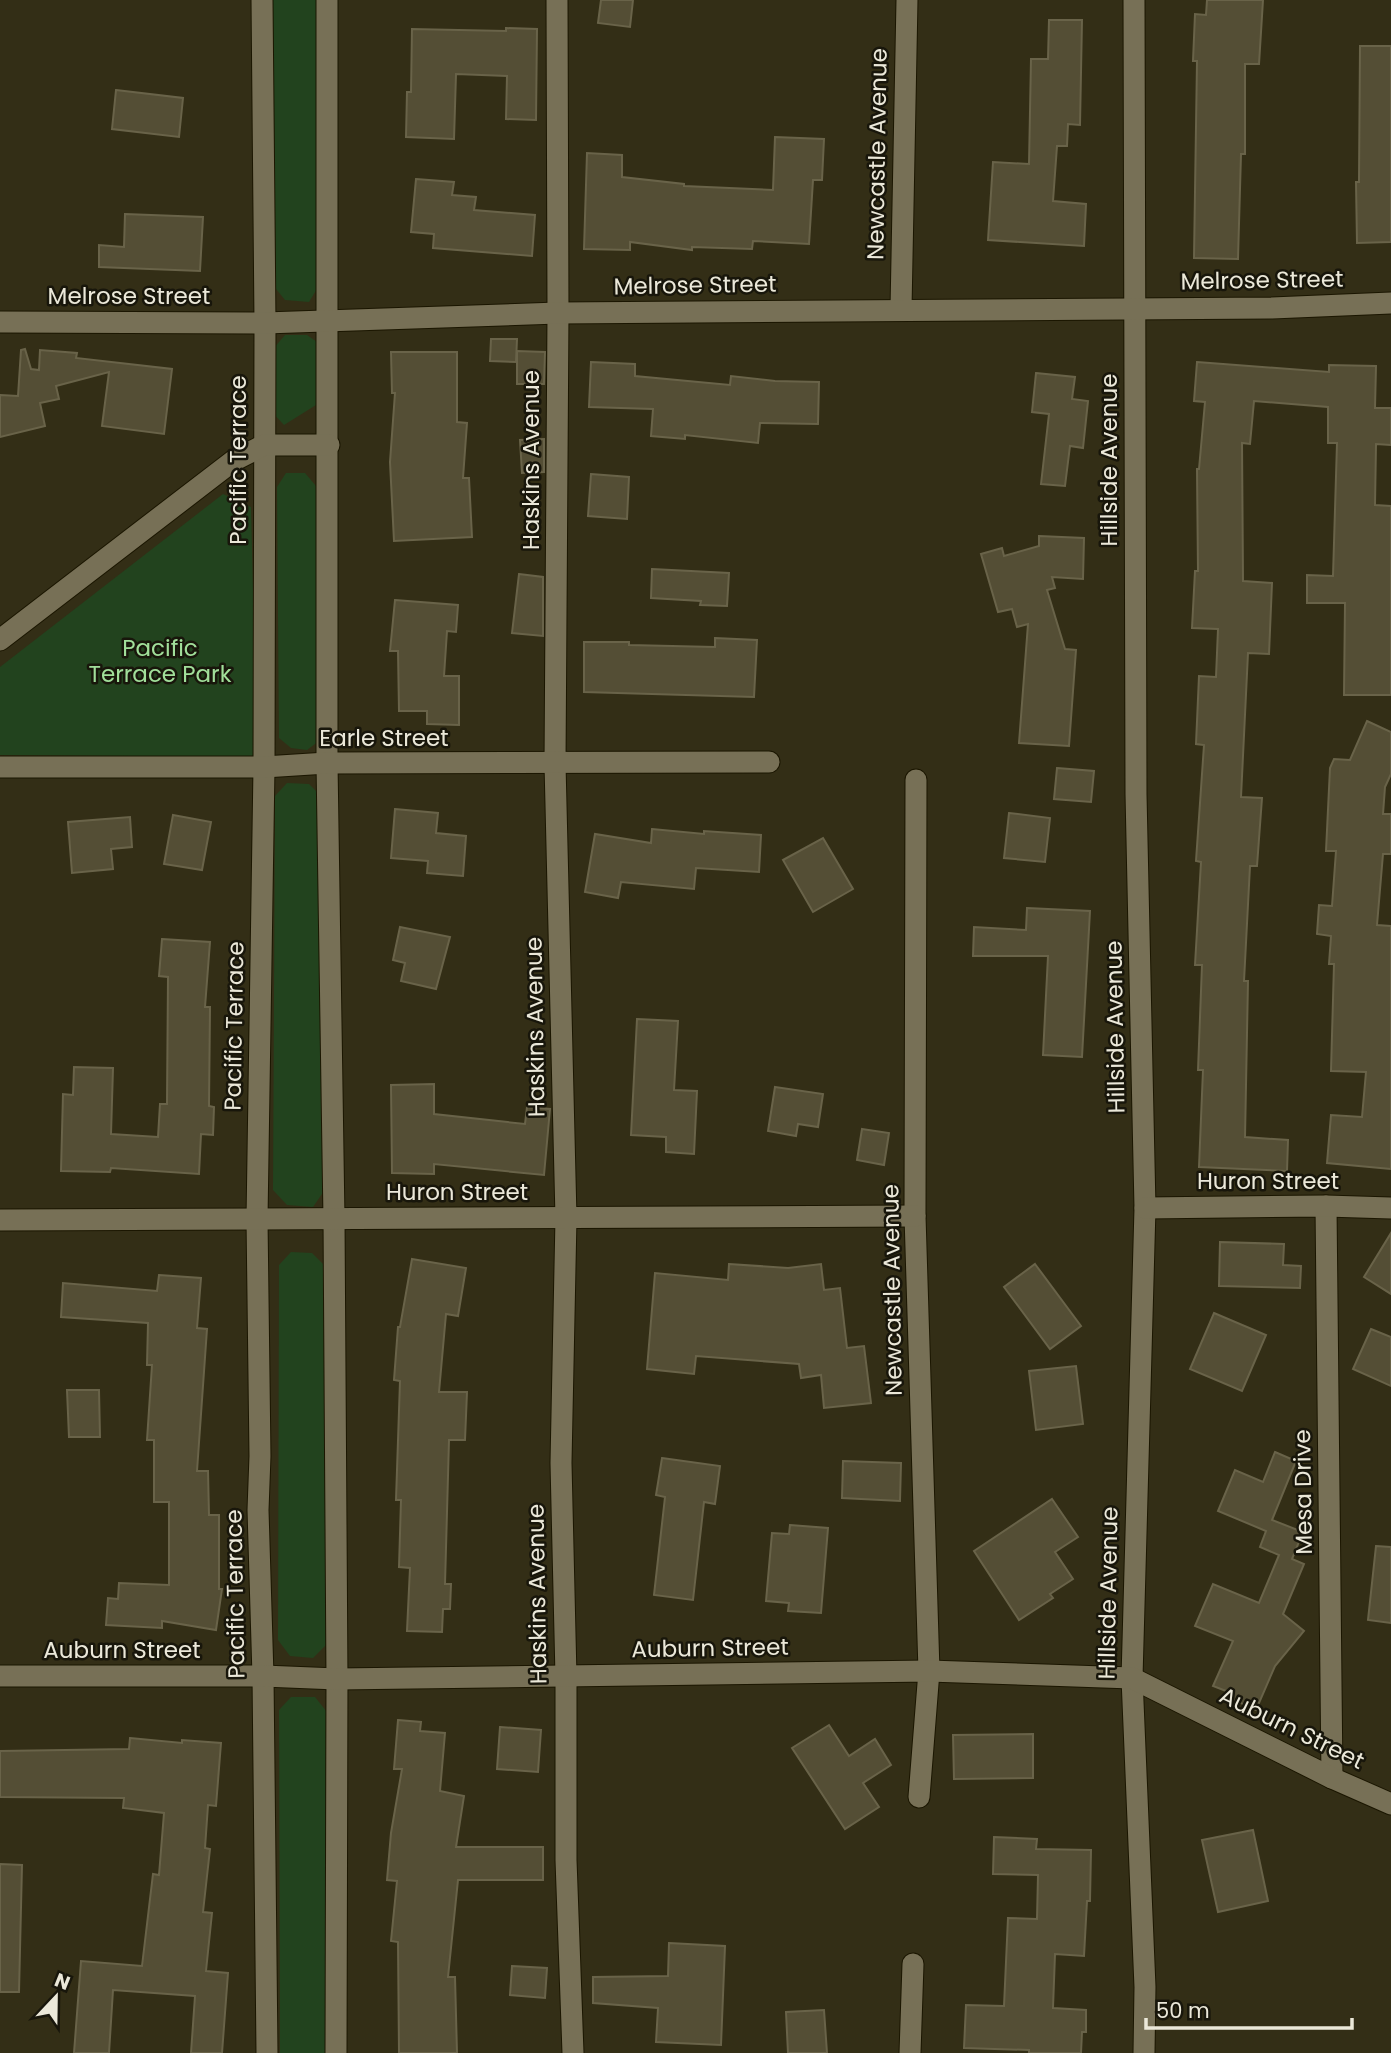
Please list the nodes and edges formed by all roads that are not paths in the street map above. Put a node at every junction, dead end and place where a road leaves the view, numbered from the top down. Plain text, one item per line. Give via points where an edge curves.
1 (262, 0) edge
2 (327, 0) edge
3 (557, 0) edge
4 (907, 0) edge
5 (1134, 0) edge
6 (1391, 303) edge
7 (901, 309) junction
8 (1135, 309) junction
9 (558, 313) junction
10 (326, 321) junction
11 (0, 322) edge
12 (265, 323) junction
13 (264, 445) junction
14 (329, 445) junction
15 (0, 640) edge
16 (769, 762) dead end
17 (327, 763) junction
18 (555, 764) junction
19 (0, 767) edge
20 (264, 767) junction
21 (916, 780) dead end
22 (1326, 1206) junction
23 (1145, 1208) junction
24 (1391, 1208) edge
25 (915, 1216) junction
26 (566, 1218) junction
27 (257, 1219) junction
28 (334, 1219) junction
29 (0, 1220) edge
30 (929, 1671) junction
31 (0, 1676) edge
32 (263, 1676) junction
33 (566, 1676) junction
34 (1132, 1678) junction
35 (337, 1679) junction
36 (1332, 1778) junction
37 (919, 1797) dead end
38 (1391, 1804) edge
39 (913, 1964) dead end
40 (267, 2053) edge
41 (336, 2053) edge
42 (573, 2053) edge
43 (910, 2053) edge
44 (1144, 2053) edge

1 - 12 street, Pacific Terrace
2 - 10 street
3 - 9 street, Haskins Avenue
4 - 7 street, Newcastle Avenue
5 - 8 street, Hillside Avenue
6 - 8 street, Melrose Street
7 - 8 street, Melrose Street
7 - 9 street, Melrose Street
8 - 23 street, Hillside Avenue via 1136,794
9 - 10 street, Melrose Street
9 - 18 street, Haskins Avenue
10 - 12 street, Melrose Street
10 - 14 street
11 - 12 street, Melrose Street
12 - 13 street, Pacific Terrace
13 - 14 street
13 - 15 street via 233,461
13 - 20 street, Pacific Terrace
14 - 17 street
16 - 18 street, Earle Street
17 - 18 street, Earle Street
17 - 20 street, Earle Street
17 - 28 street
18 - 26 street, Haskins Avenue
19 - 20 street, Earle Street
20 - 27 street, Pacific Terrace
21 - 25 street, Newcastle Avenue
22 - 23 street, Huron Street
22 - 24 street, Huron Street
22 - 36 street, Mesa Drive
23 - 34 street, Hillside Avenue
25 - 26 street, Huron Street
25 - 30 street, Newcastle Avenue
26 - 28 street, Huron Street
26 - 33 street, Haskins Avenue via 561,1463
27 - 28 street, Huron Street
27 - 29 street, Huron Street
27 - 32 street, Pacific Terrace
28 - 35 street
30 - 33 street, Auburn Street
30 - 34 street, Auburn Street
30 - 37 street, Newcastle Avenue
31 - 32 street, Auburn Street
32 - 35 street, Auburn Street
32 - 40 street, Pacific Terrace
33 - 35 street, Auburn Street
33 - 42 street, Haskins Avenue
34 - 36 street, Auburn Street
34 - 44 street, Hillside Avenue
35 - 41 street
36 - 38 street, Auburn Street
39 - 43 street

